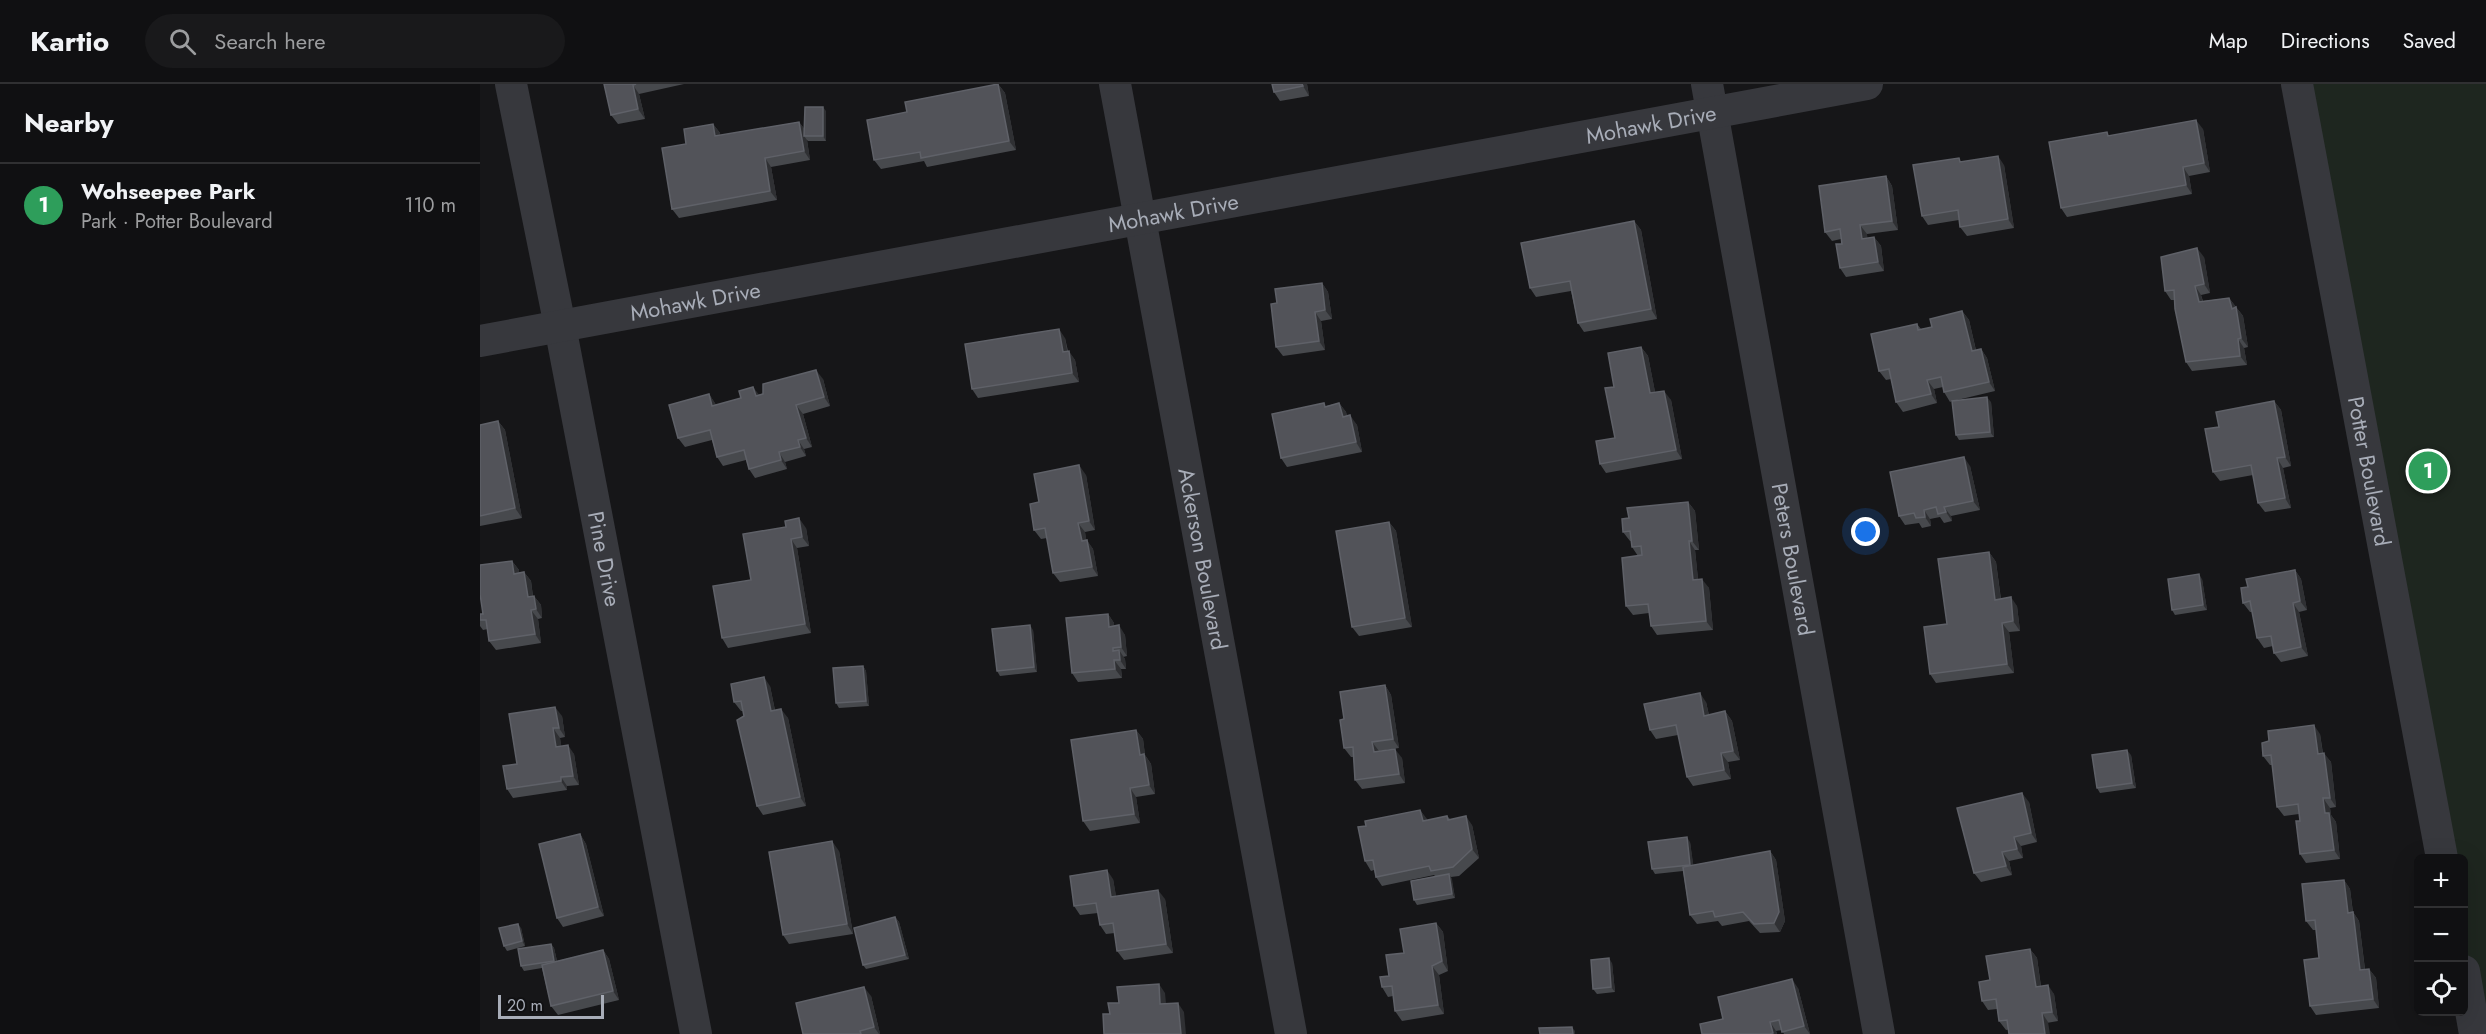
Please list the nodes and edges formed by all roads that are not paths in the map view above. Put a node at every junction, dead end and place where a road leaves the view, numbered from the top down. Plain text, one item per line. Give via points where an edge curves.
1 (511, 84) edge
2 (1115, 84) edge
3 (1867, 84) edge
4 (2297, 84) edge
5 (1710, 98) edge
6 (1140, 218) junction
7 (560, 326) junction
8 (480, 341) edge
9 (2441, 854) edge
10 (2468, 997) edge
11 (696, 1034) edge
12 (1291, 1034) edge
13 (1879, 1034) edge
14 (2475, 1034) edge

1 - 7 street, Pine Drive
2 - 6 street, Ackerson Boulevard
3 - 5 street, Mohawk Drive
4 - 9 street, Potter Boulevard
5 - 6 street, Mohawk Drive
5 - 13 street, Peters Boulevard
6 - 7 street, Mohawk Drive
6 - 12 street, Ackerson Boulevard
7 - 8 street, Mohawk Drive
7 - 11 street, Pine Drive
10 - 14 street

